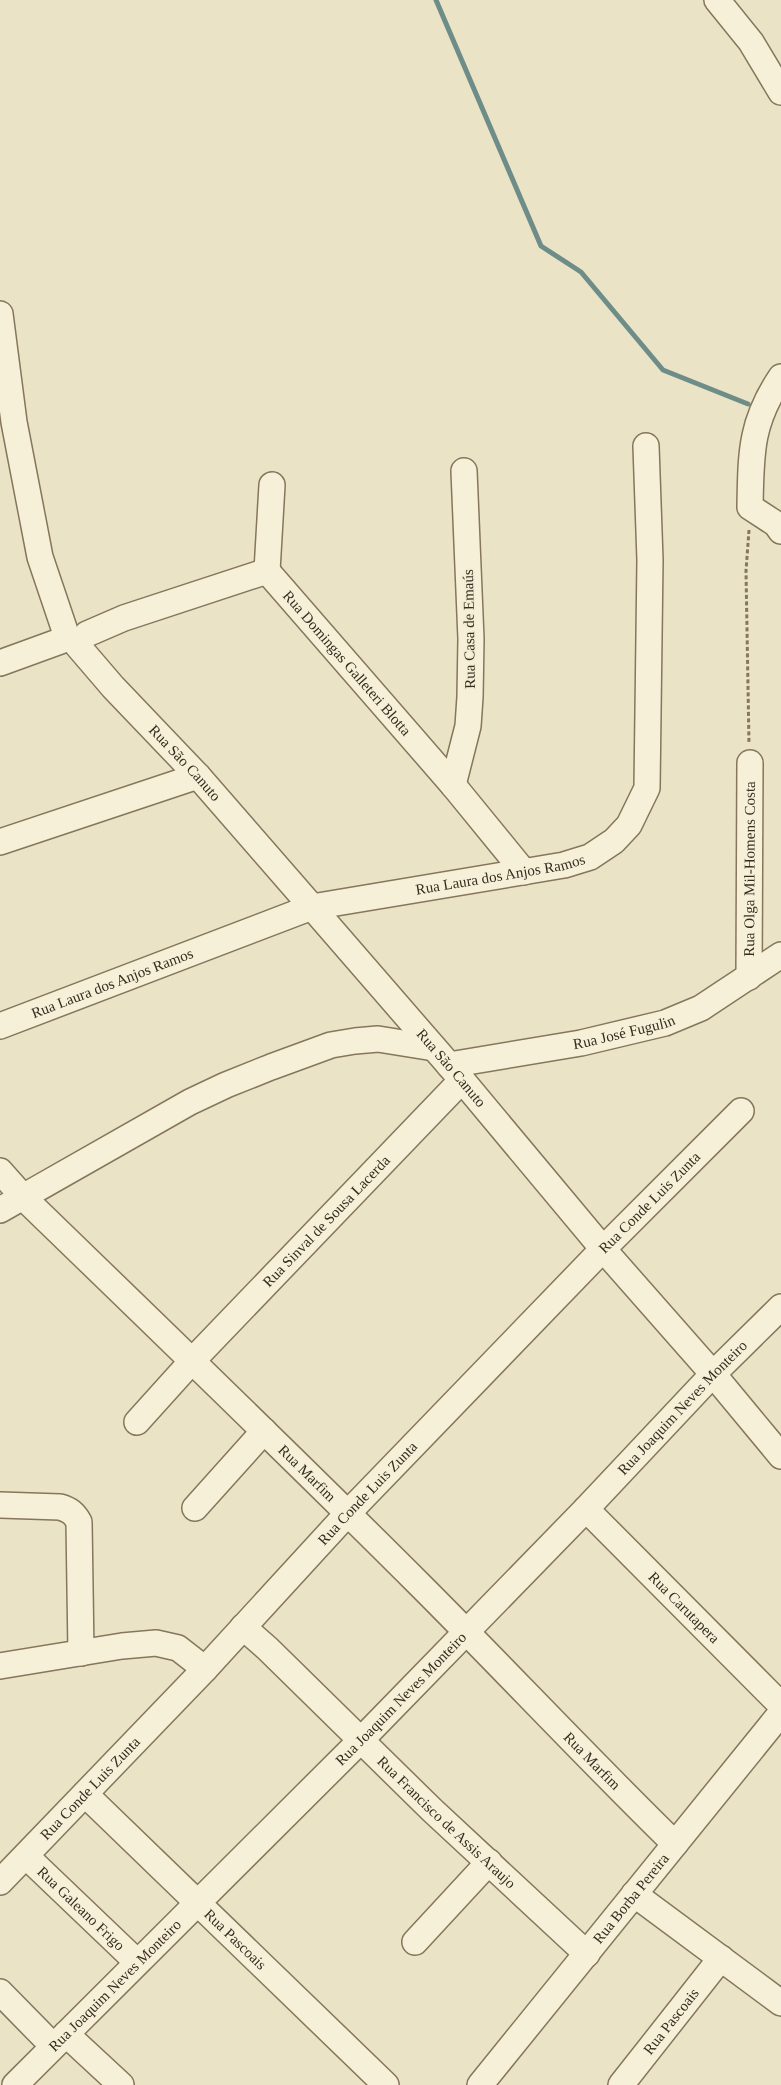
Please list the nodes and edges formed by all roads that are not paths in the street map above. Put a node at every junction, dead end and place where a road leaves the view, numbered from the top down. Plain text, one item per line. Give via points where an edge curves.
1 (717, 0) edge
2 (781, 92) edge
3 (0, 314) edge
4 (778, 388) edge
5 (646, 446) dead end
6 (464, 471) dead end
7 (272, 485) dead end
8 (781, 531) edge
9 (266, 572) junction
10 (78, 634) junction
11 (0, 663) edge
12 (750, 763) road end
13 (198, 776) junction
14 (453, 786) junction
15 (0, 842) edge
16 (524, 872) junction
17 (312, 906) junction
18 (781, 955) edge
19 (749, 977) junction
20 (0, 1026) edge
21 (448, 1064) junction
22 (741, 1111) dead end
23 (0, 1170) edge
24 (24, 1198) junction
25 (0, 1210) edge
26 (603, 1249) junction
27 (781, 1307) edge
28 (192, 1361) junction
29 (713, 1374) junction
30 (137, 1422) dead end
31 (264, 1431) junction
32 (781, 1456) edge
33 (0, 1505) edge
34 (195, 1508) dead end
35 (586, 1508) junction
36 (348, 1513) junction
37 (242, 1627) junction
38 (467, 1632) junction
39 (81, 1653) junction
40 (0, 1666) edge
41 (205, 1669) junction
42 (781, 1705) edge
43 (781, 1713) edge
44 (361, 1740) junction
45 (85, 1794) junction
46 (675, 1844) junction
47 (26, 1856) junction
48 (489, 1862) junction
49 (0, 1882) edge
50 (634, 1894) junction
51 (199, 1903) junction
52 (415, 1942) dead end
53 (587, 1954) junction
54 (721, 1958) junction
55 (137, 1962) junction
56 (0, 1992) edge
57 (781, 2003) edge
58 (60, 2040) junction
59 (22, 2083) edge
60 (121, 2085) edge
61 (386, 2085) edge
62 (480, 2085) edge
63 (621, 2085) edge

1 - 2 street via 751,42
3 - 10 street, Rua São Canuto via 14,422 40,557
4 - 8 street via 759,418 751,452 750,507
5 - 16 street, Rua Laura dos Anjos Ramos via 650,560 647,788 629,825 614,841 590,856 564,865
6 - 14 street, Rua Casa de Emaús via 471,639 470,697 468,726
7 - 9 street
9 - 10 street
9 - 14 street, Rua Domingas Galleteri Blotta
10 - 11 street
10 - 13 street, Rua São Canuto via 113,687
12 - 19 street, Rua Olga Mil-Homens Costa
13 - 15 street
13 - 17 street, Rua São Canuto
14 - 16 street, Rua Domingas Galleteri Blotta
16 - 17 street, Rua Laura dos Anjos Ramos
17 - 20 street, Rua Laura dos Anjos Ramos
17 - 21 street, Rua São Canuto
18 - 19 street, Rua José Fugulin
19 - 21 street, Rua José Fugulin via 701,1008 665,1023 581,1043
21 - 24 street, Rua José Fugulin via 378,1039 331,1045 190,1102
21 - 26 street, Rua São Canuto
21 - 28 street, Rua Sinval de Sousa Lacerda
22 - 26 street, Rua Conde Luis Zunta
23 - 24 street, Rua Marfim
24 - 25 street, Rua José Fugulin
24 - 28 street, Rua Marfim
26 - 29 street, Rua São Canuto
26 - 36 street, Rua Conde Luis Zunta
27 - 29 street, Rua Joaquim Neves Monteiro
28 - 30 street, Rua Sinval de Sousa Lacerda
28 - 31 street, Rua Marfim
29 - 32 street, Rua São Canuto
29 - 35 street, Rua Joaquim Neves Monteiro
31 - 34 street
31 - 36 street, Rua Marfim
33 - 39 street via 60,1507 70,1510 79,1522
35 - 38 street, Rua Joaquim Neves Monteiro
35 - 42 street, Rua Carutapera
36 - 37 street, Rua Conde Luis Zunta
36 - 38 street, Rua Marfim
37 - 41 street, Rua Conde Luis Zunta
37 - 44 street, Rua Francisco de Assis Araujo
38 - 44 street, Rua Joaquim Neves Monteiro
38 - 46 street, Rua Marfim
39 - 40 street
39 - 41 street via 156,1643 178,1648
41 - 45 street, Rua Conde Luis Zunta
43 - 46 street, Rua Borba Pereira
44 - 48 street, Rua Francisco de Assis Araujo
44 - 51 street, Rua Joaquim Neves Monteiro
45 - 47 street, Rua Conde Luis Zunta
45 - 51 street, Rua Pascoais
46 - 50 street, Rua Borba Pereira
47 - 49 street, Rua Conde Luis Zunta
47 - 55 street, Rua Galeano Frigo
48 - 52 street
48 - 53 street, Rua Francisco de Assis Araujo
50 - 53 street, Rua Borba Pereira
50 - 54 street
51 - 55 street, Rua Joaquim Neves Monteiro
51 - 61 street, Rua Pascoais
53 - 62 street, Rua Borba Pereira
54 - 57 street
54 - 63 street, Rua Pascoais
55 - 58 street, Rua Joaquim Neves Monteiro
56 - 58 street
58 - 59 street, Rua Joaquim Neves Monteiro
58 - 60 street

